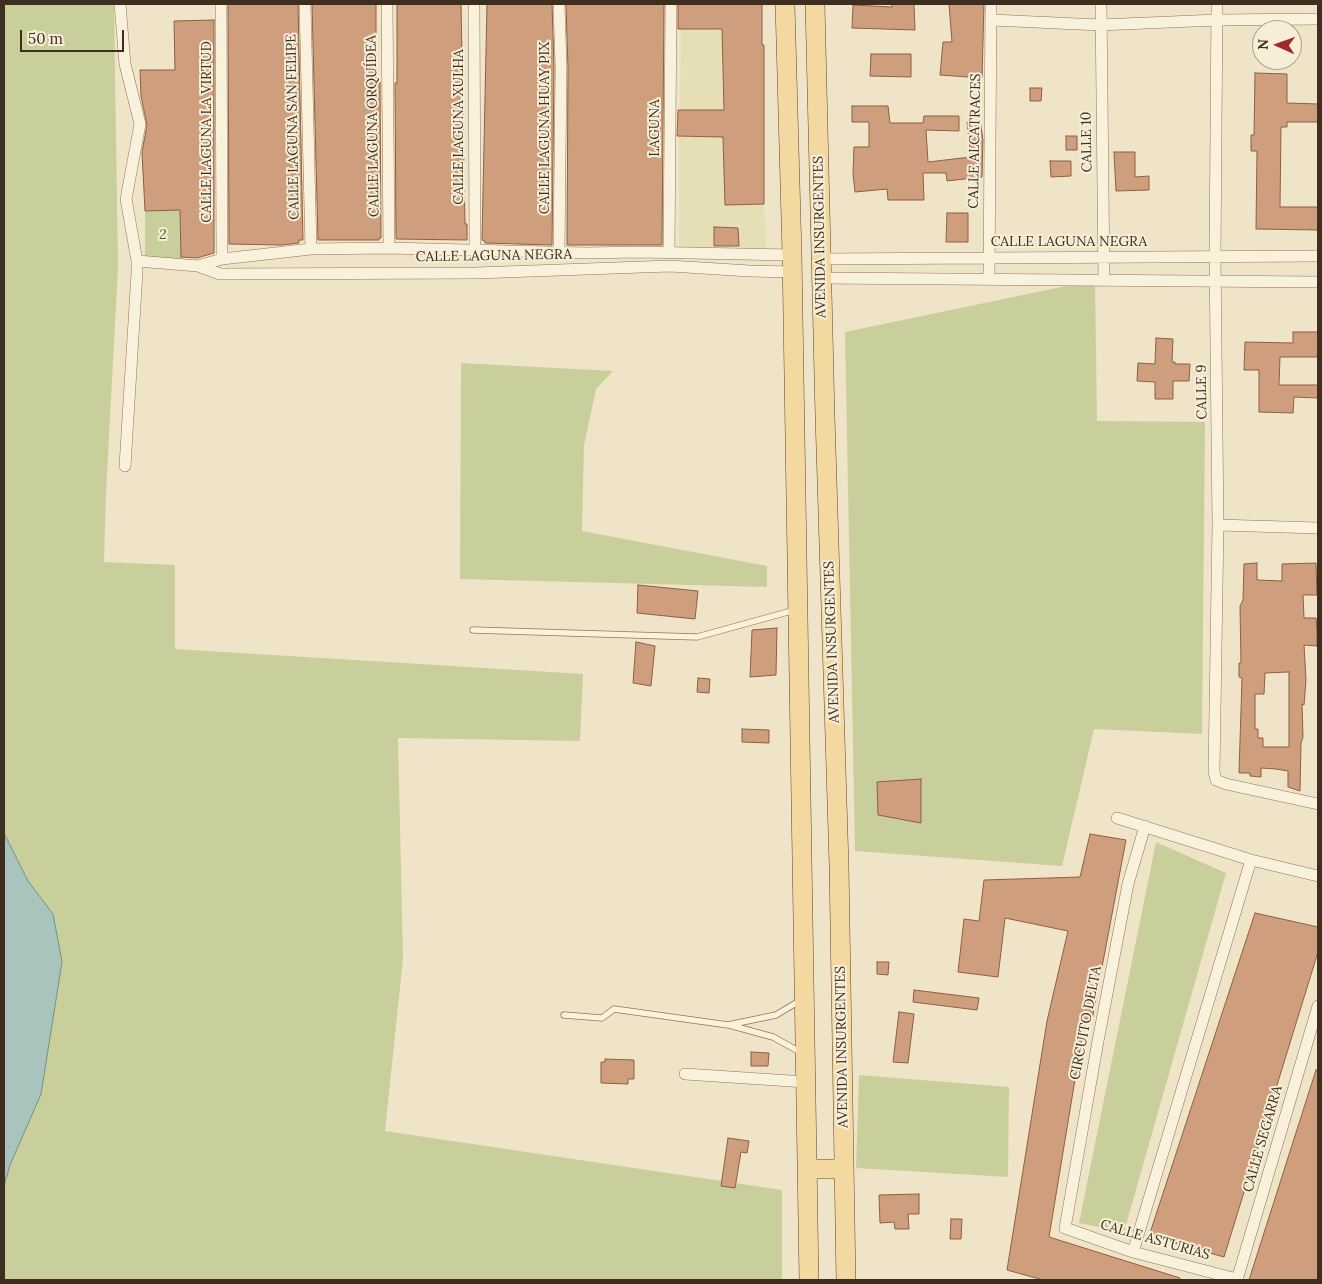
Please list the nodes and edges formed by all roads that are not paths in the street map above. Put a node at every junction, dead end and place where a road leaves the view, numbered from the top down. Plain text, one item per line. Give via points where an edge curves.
1 (120, 4) edge
2 (221, 4) edge
3 (305, 4) edge
4 (387, 4) edge
5 (474, 4) edge
6 (559, 4) edge
7 (671, 4) edge
8 (785, 4) edge
9 (815, 4) edge
10 (992, 4) edge
11 (1101, 4) edge
12 (1217, 4) edge
13 (1318, 19) edge
14 (992, 20) junction
15 (1217, 20) junction
16 (1100, 25) junction
17 (389, 248) junction
18 (311, 249) junction
19 (475, 251) junction
20 (559, 252) junction
21 (669, 253) junction
22 (1215, 256) junction
23 (1318, 256) edge
24 (1104, 257) junction
25 (988, 258) junction
26 (222, 260) junction
27 (137, 261) junction
28 (792, 263) junction
29 (198, 266) junction
30 (821, 268) junction
31 (989, 279) junction
32 (1104, 280) junction
33 (1215, 281) junction
34 (1318, 282) edge
35 (795, 416) junction
36 (825, 416) junction
37 (125, 466) dead end
38 (1218, 525) junction
39 (1318, 528) edge
40 (831, 608) junction
41 (798, 609) junction
42 (473, 630) dead end
43 (1318, 804) edge
44 (1117, 818) dead end
45 (1145, 826) junction
46 (1251, 860) junction
47 (1318, 876) edge
48 (805, 998) junction
49 (1318, 1006) edge
50 (564, 1015) dead end
51 (728, 1025) junction
52 (806, 1055) junction
53 (685, 1074) dead end
54 (806, 1082) junction
55 (808, 1169) junction
56 (844, 1169) junction
57 (1065, 1228) joint
58 (1133, 1252) junction
59 (810, 1280) edge
60 (846, 1280) edge
61 (1237, 1280) edge

1 - 27 street via 125,64 140,124 126,199
2 - 26 street, CALLE LAGUNA LA VIRTUD
3 - 18 street, CALLE LAGUNA SAN FELIPE
4 - 17 street, CALLE LAGUNA ORQUÍDEA
5 - 19 street, CALLE LAGUNA XULHA
6 - 20 street, CALLE LAGUNA HUAY PIX
7 - 21 street, LAGUNA
8 - 28 main road, AVENIDA INSURGENTES
9 - 30 main road, AVENIDA INSURGENTES
10 - 14 street, CALLE ALCATRACES
11 - 16 street, CALLE 10
12 - 15 street, CALLE 9
13 - 15 street
14 - 16 street
14 - 25 street, CALLE ALCATRACES
15 - 16 street
15 - 22 street, CALLE 9
16 - 24 street, CALLE 10
17 - 18 street, CALLE LAGUNA NEGRA
17 - 19 street, CALLE LAGUNA NEGRA
18 - 26 street, CALLE LAGUNA NEGRA
19 - 20 street, CALLE LAGUNA NEGRA
20 - 21 street, CALLE LAGUNA NEGRA
21 - 28 street, CALLE LAGUNA NEGRA
22 - 23 street, CALLE LAGUNA NEGRA
22 - 24 street, CALLE LAGUNA NEGRA
22 - 33 street, CALLE 9
24 - 25 street, CALLE LAGUNA NEGRA
24 - 32 street, CALLE 10
25 - 30 street, CALLE LAGUNA NEGRA
25 - 31 street, CALLE ALCATRACES
26 - 29 street, CALLE LAGUNA NEGRA
27 - 29 street, CALLE LAGUNA NEGRA
27 - 37 street
28 - 29 street, CALLE LAGUNA NEGRA via 750,271 670,266 476,272 220,274
28 - 35 main road, AVENIDA INSURGENTES
30 - 31 street
30 - 36 main road, AVENIDA INSURGENTES
31 - 32 street
32 - 33 street
33 - 34 street
33 - 38 street, CALLE 9
35 - 36 main road
35 - 41 main road, AVENIDA INSURGENTES
36 - 40 main road, AVENIDA INSURGENTES
38 - 39 street
38 - 43 street, CALLE 9 via 1216,780
40 - 41 main road
40 - 56 main road, AVENIDA INSURGENTES via 840,865
41 - 42 lane via 696,637
41 - 48 main road, AVENIDA INSURGENTES
44 - 45 street
45 - 46 street
45 - 57 street, CIRCUITO DELTA via 1128,884
46 - 47 street
46 - 58 street
48 - 51 lane via 776,1015
48 - 52 main road, AVENIDA INSURGENTES
49 - 61 street, CALLE SEGARRA
50 - 51 lane via 602,1018 614,1008
51 - 52 lane via 773,1037
52 - 54 main road, AVENIDA INSURGENTES
53 - 54 street
54 - 55 main road, AVENIDA INSURGENTES
55 - 56 main road
55 - 59 main road, AVENIDA INSURGENTES
56 - 60 main road, AVENIDA INSURGENTES
57 - 58 street, CALLE ASTURIAS
58 - 61 street, CALLE ASTURIAS

